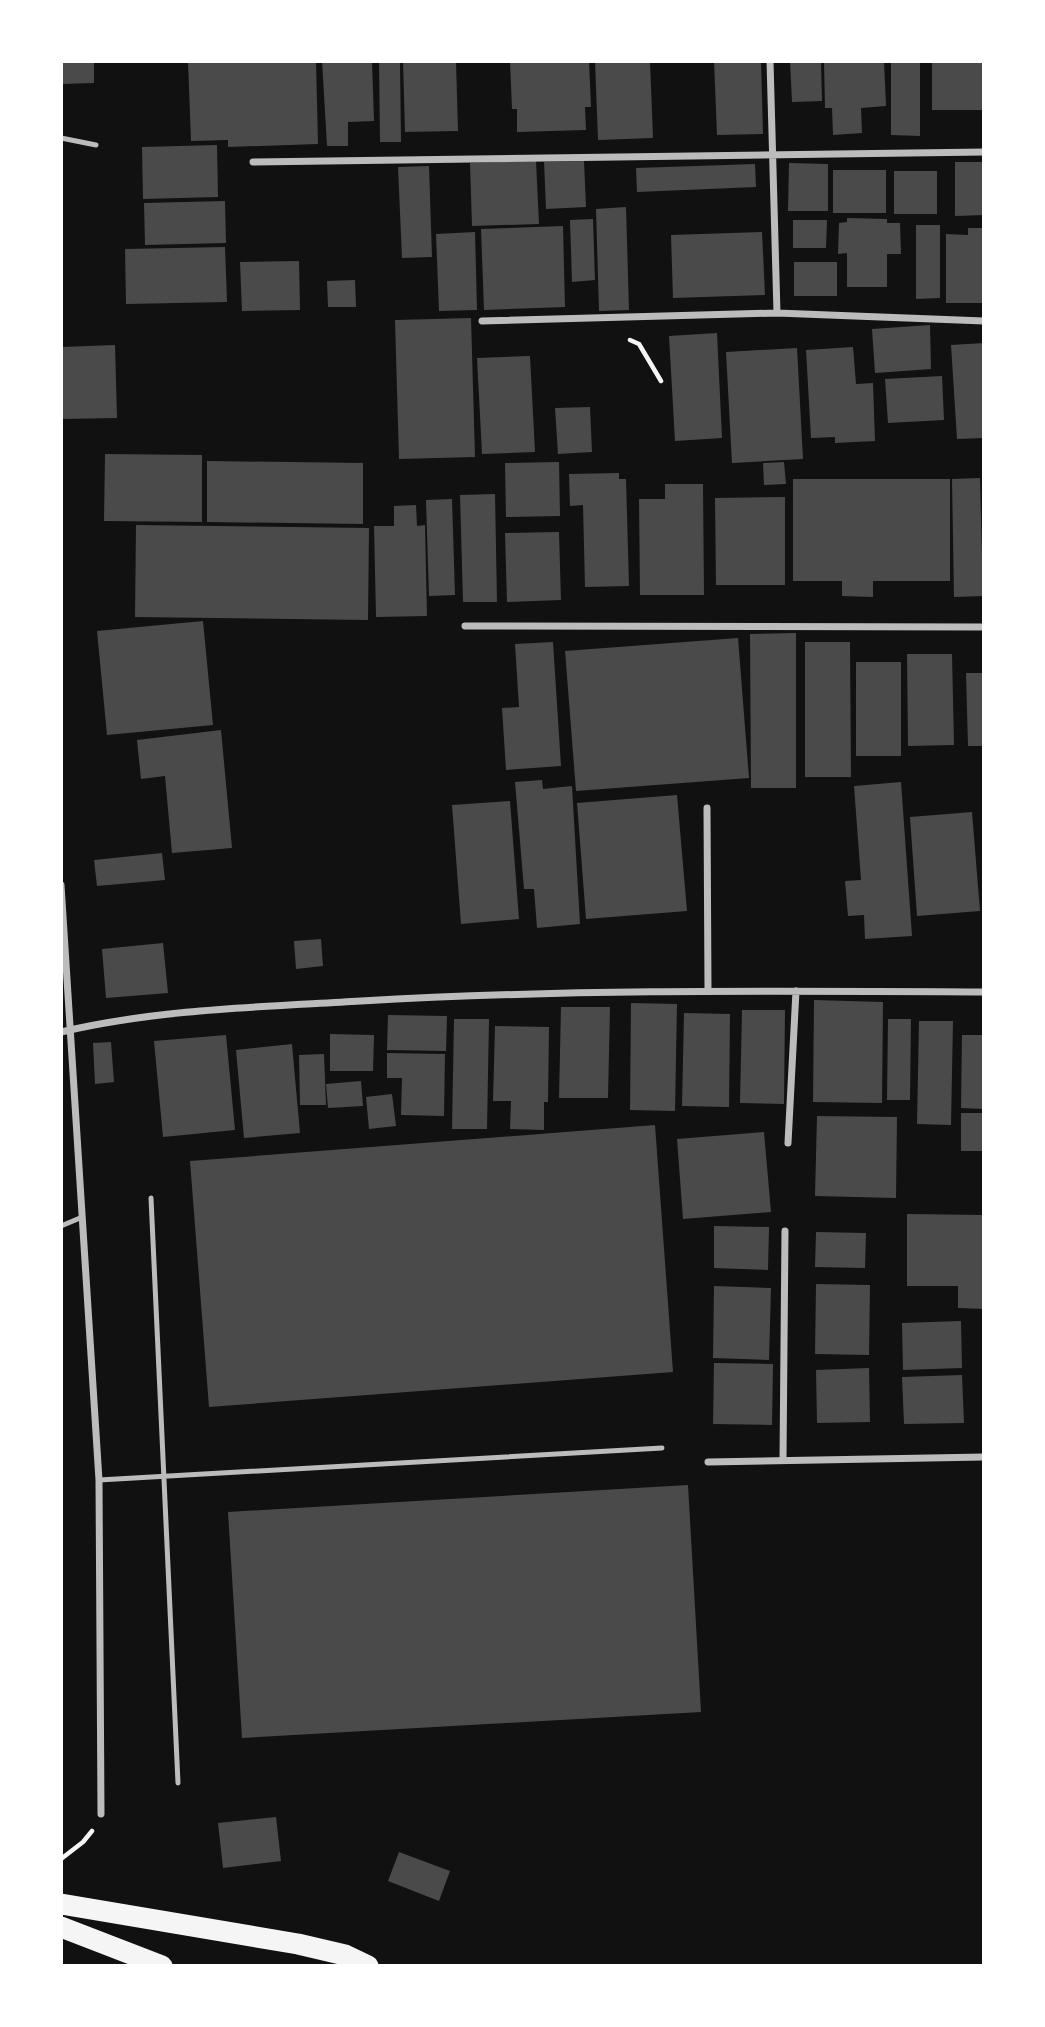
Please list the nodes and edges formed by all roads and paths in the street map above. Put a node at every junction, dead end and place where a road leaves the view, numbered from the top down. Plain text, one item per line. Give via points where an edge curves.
1 (770, 61) edge
2 (61, 138) edge
3 (96, 145) dead end
4 (984, 152) edge
5 (774, 156) junction
6 (253, 162) dead end
7 (777, 313) junction
8 (482, 321) dead end
9 (984, 321) edge
10 (628, 339) dead end
11 (661, 381) dead end
12 (465, 626) dead end
13 (984, 627) edge
14 (707, 808) dead end
15 (61, 885) edge
16 (708, 990) junction
17 (796, 991) junction
18 (984, 992) edge
19 (72, 1029) junction
20 (61, 1031) edge
21 (788, 1143) dead end
22 (151, 1198) dead end
23 (80, 1218) junction
24 (61, 1226) edge
25 (785, 1231) dead end
26 (662, 1448) dead end
27 (984, 1457) edge
28 (783, 1460) junction
29 (708, 1462) dead end
30 (165, 1476) junction
31 (99, 1480) junction
32 (178, 1783) dead end
33 (101, 1814) joint
34 (61, 1859) edge
35 (61, 1904) edge
36 (61, 1927) edge
37 (162, 1966) edge
38 (368, 1966) edge

1 - 5 street
2 - 3 lane
4 - 5 street
5 - 6 street
5 - 7 street
7 - 8 street
7 - 9 street
10 - 11 path via 639,344
12 - 13 street
14 - 16 street
15 - 19 street
16 - 17 street
16 - 19 street via 509,993 309,1004 190,1012
17 - 18 street
17 - 21 street
19 - 20 street
19 - 23 street
22 - 30 lane
23 - 24 lane
23 - 31 street
25 - 28 street
26 - 30 lane
27 - 28 street
28 - 29 street
30 - 31 lane
30 - 32 lane
31 - 33 street
33 - 34 path via 83,1842
35 - 38 highway via 298,1944 345,1955
36 - 37 highway

